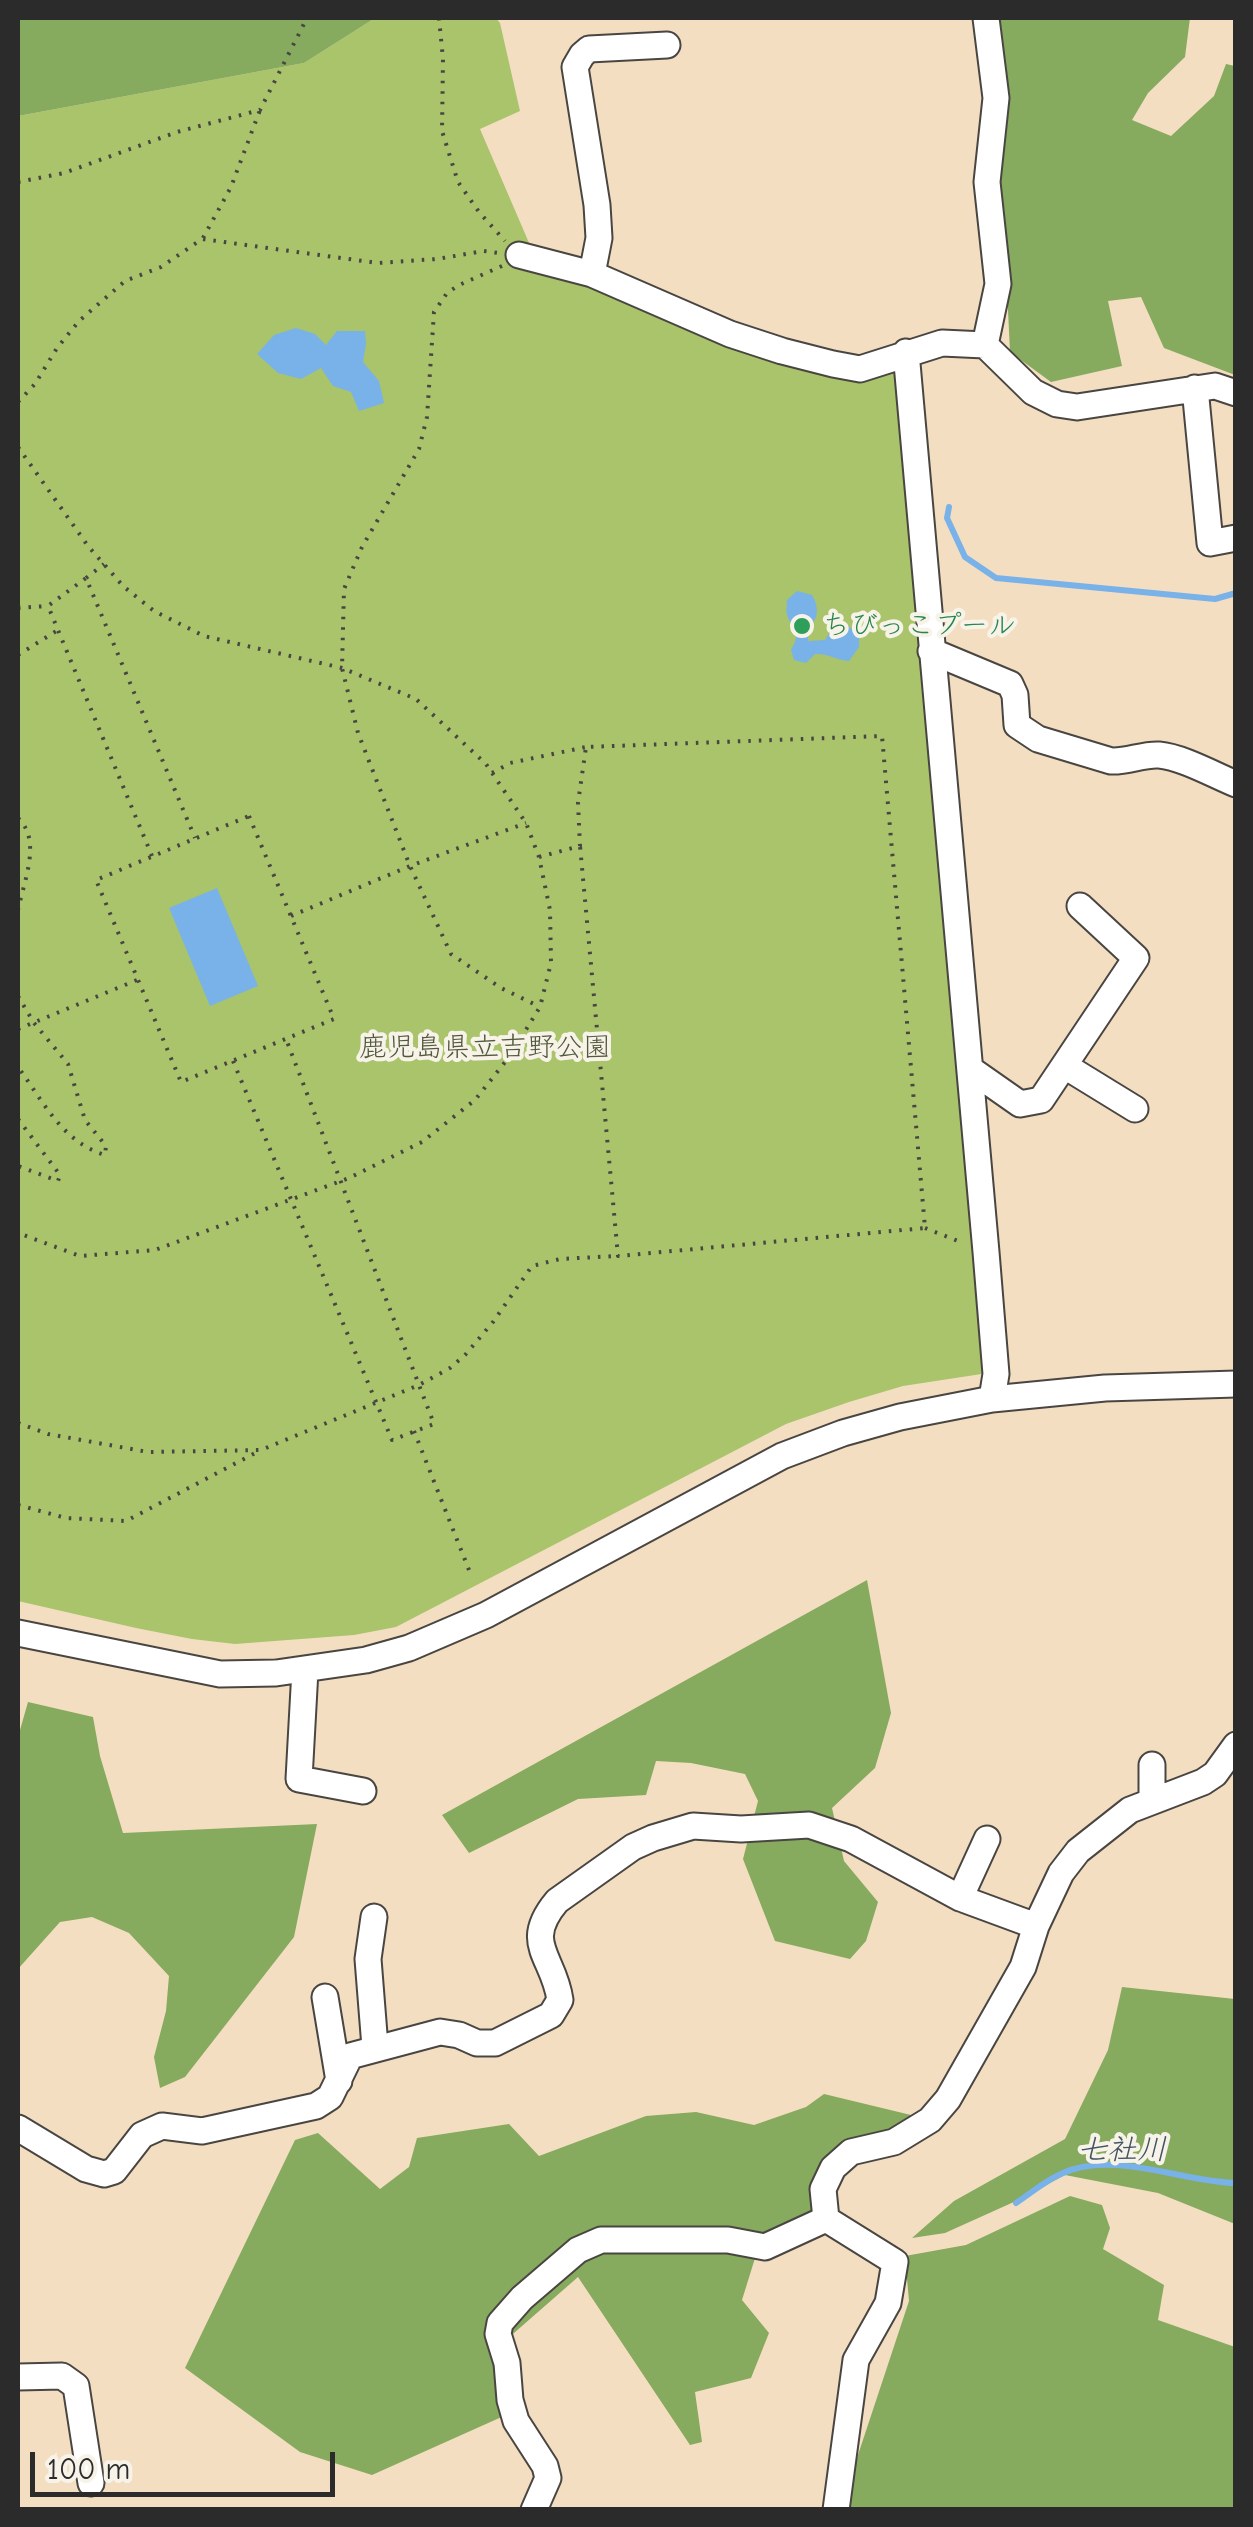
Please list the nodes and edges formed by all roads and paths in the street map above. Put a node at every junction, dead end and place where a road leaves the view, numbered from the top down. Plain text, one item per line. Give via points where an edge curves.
1 (307, 18) edge
2 (439, 18) edge
3 (986, 18) edge
4 (667, 45) dead end
5 (260, 110) junction
6 (18, 182) edge
7 (202, 239) junction
8 (519, 255) junction
9 (592, 274) junction
10 (985, 345) junction
11 (906, 352) junction
12 (1195, 388) junction
13 (1236, 392) edge
14 (18, 402) edge
15 (18, 446) edge
16 (1236, 538) edge
17 (104, 564) junction
18 (86, 578) junction
19 (48, 606) junction
20 (18, 608) edge
21 (58, 630) junction
22 (932, 651) junction
23 (18, 655) edge
24 (342, 668) junction
25 (586, 748) junction
26 (492, 773) junction
27 (1236, 784) edge
28 (18, 818) edge
29 (526, 823) junction
30 (195, 838) junction
31 (580, 846) junction
32 (152, 856) junction
33 (539, 856) junction
34 (410, 866) junction
35 (1080, 906) dead end
36 (18, 910) edge
37 (291, 916) junction
38 (138, 980) junction
39 (18, 996) edge
40 (540, 1007) junction
41 (34, 1023) junction
42 (18, 1029) edge
43 (286, 1039) junction
44 (233, 1061) junction
45 (1065, 1066) junction
46 (18, 1067) edge
47 (970, 1069) junction
48 (1134, 1109) dead end
49 (18, 1118) edge
50 (18, 1166) edge
51 (340, 1180) junction
52 (291, 1199) junction
53 (925, 1228) junction
54 (18, 1233) edge
55 (986, 1252) junction
56 (618, 1256) junction
57 (1236, 1384) edge
58 (419, 1385) junction
59 (992, 1399) junction
60 (376, 1402) junction
61 (18, 1423) edge
62 (414, 1431) junction
63 (261, 1450) junction
64 (18, 1505) edge
65 (471, 1575) dead end
66 (18, 1633) edge
67 (305, 1670) junction
68 (1236, 1745) edge
69 (1152, 1764) dead end
70 (363, 1791) dead end
71 (1152, 1800) junction
72 (987, 1838) dead end
73 (960, 1898) junction
74 (374, 1917) dead end
75 (1036, 1926) junction
76 (325, 1997) dead end
77 (375, 2048) junction
78 (338, 2082) junction
79 (18, 2128) edge
80 (826, 2219) junction
81 (18, 2378) edge
82 (91, 2483) dead end
83 (534, 2510) edge
84 (836, 2510) edge

1 - 5 path
2 - 8 path via 442,131 458,182
3 - 10 street via 996,98 988,182 998,284
4 - 9 street via 589,49 575,67 599,238
5 - 6 path
5 - 7 path
7 - 8 path via 378,263 484,251
7 - 14 path via 161,267 124,281 79,321
8 - 9 street
8 - 24 path via 446,293 434,312 419,449 344,589
9 - 11 street via 782,352 860,369
10 - 11 street via 942,343
10 - 12 street via 1033,392 1057,404 1077,407
11 - 22 street
12 - 13 street
12 - 16 street via 1210,544
15 - 17 path
17 - 18 path
17 - 24 path via 154,611 204,636
18 - 19 path
18 - 30 path
19 - 20 path
19 - 21 path
21 - 23 path
21 - 32 path
22 - 27 street via 1010,684 1017,725 1038,739 1123,762 1169,757
22 - 47 street
24 - 26 path via 416,700
24 - 34 path via 358,733
25 - 26 path
25 - 31 path
25 - 53 path via 882,736
26 - 29 path
28 - 36 path via 31,847
29 - 33 path
29 - 34 path
30 - 32 path
30 - 37 path via 249,816
31 - 33 path
31 - 56 path
32 - 38 path via 96,880
33 - 40 path via 551,963
34 - 37 path
34 - 40 path via 451,954
35 - 45 street via 1136,958
37 - 43 path via 334,1019
38 - 41 path
38 - 44 path via 180,1082
39 - 41 path
40 - 51 path via 475,1100 422,1142
41 - 42 path
41 - 46 path via 68,1064 85,1120 106,1146 105,1155 76,1141 52,1117
43 - 44 path
43 - 51 path
44 - 52 path
45 - 47 street via 1041,1100 1020,1104
45 - 48 street
47 - 55 street
49 - 50 path via 60,1175 58,1182
51 - 52 path
51 - 58 path
52 - 54 path via 155,1250 80,1256
52 - 60 path
53 - 55 path
53 - 56 path
55 - 59 street via 996,1374
56 - 58 path via 532,1266 464,1355
57 - 59 street
58 - 60 path
58 - 62 path via 434,1424
59 - 67 street via 900,1417 782,1456 486,1616 409,1648
60 - 62 path via 392,1440
60 - 63 path
61 - 63 path via 148,1452
62 - 65 path
63 - 64 path via 126,1521 66,1518
66 - 67 street via 220,1674
67 - 70 street via 299,1779
68 - 71 street via 1203,1782
69 - 71 street
71 - 75 street via 1078,1850
72 - 73 street
73 - 75 street
73 - 77 street via 852,1840 809,1825 694,1826 634,1847 548,1912 539,1936 558,1983 560,2000 551,2015 496,2043 440,2032
74 - 77 street via 368,1958
75 - 80 street via 1023,1967 948,2099 906,2135 851,2152 833,2168 822,2189
76 - 78 street
77 - 78 street via 350,2056
78 - 79 street via 316,2106 202,2131 162,2126 142,2134 114,2171 104,2174
80 - 83 street via 765,2247 728,2240 600,2240 578,2250 522,2298 498,2334 516,2421 548,2478
80 - 84 street via 895,2262 888,2303 856,2360
81 - 82 street via 62,2376 76,2386

